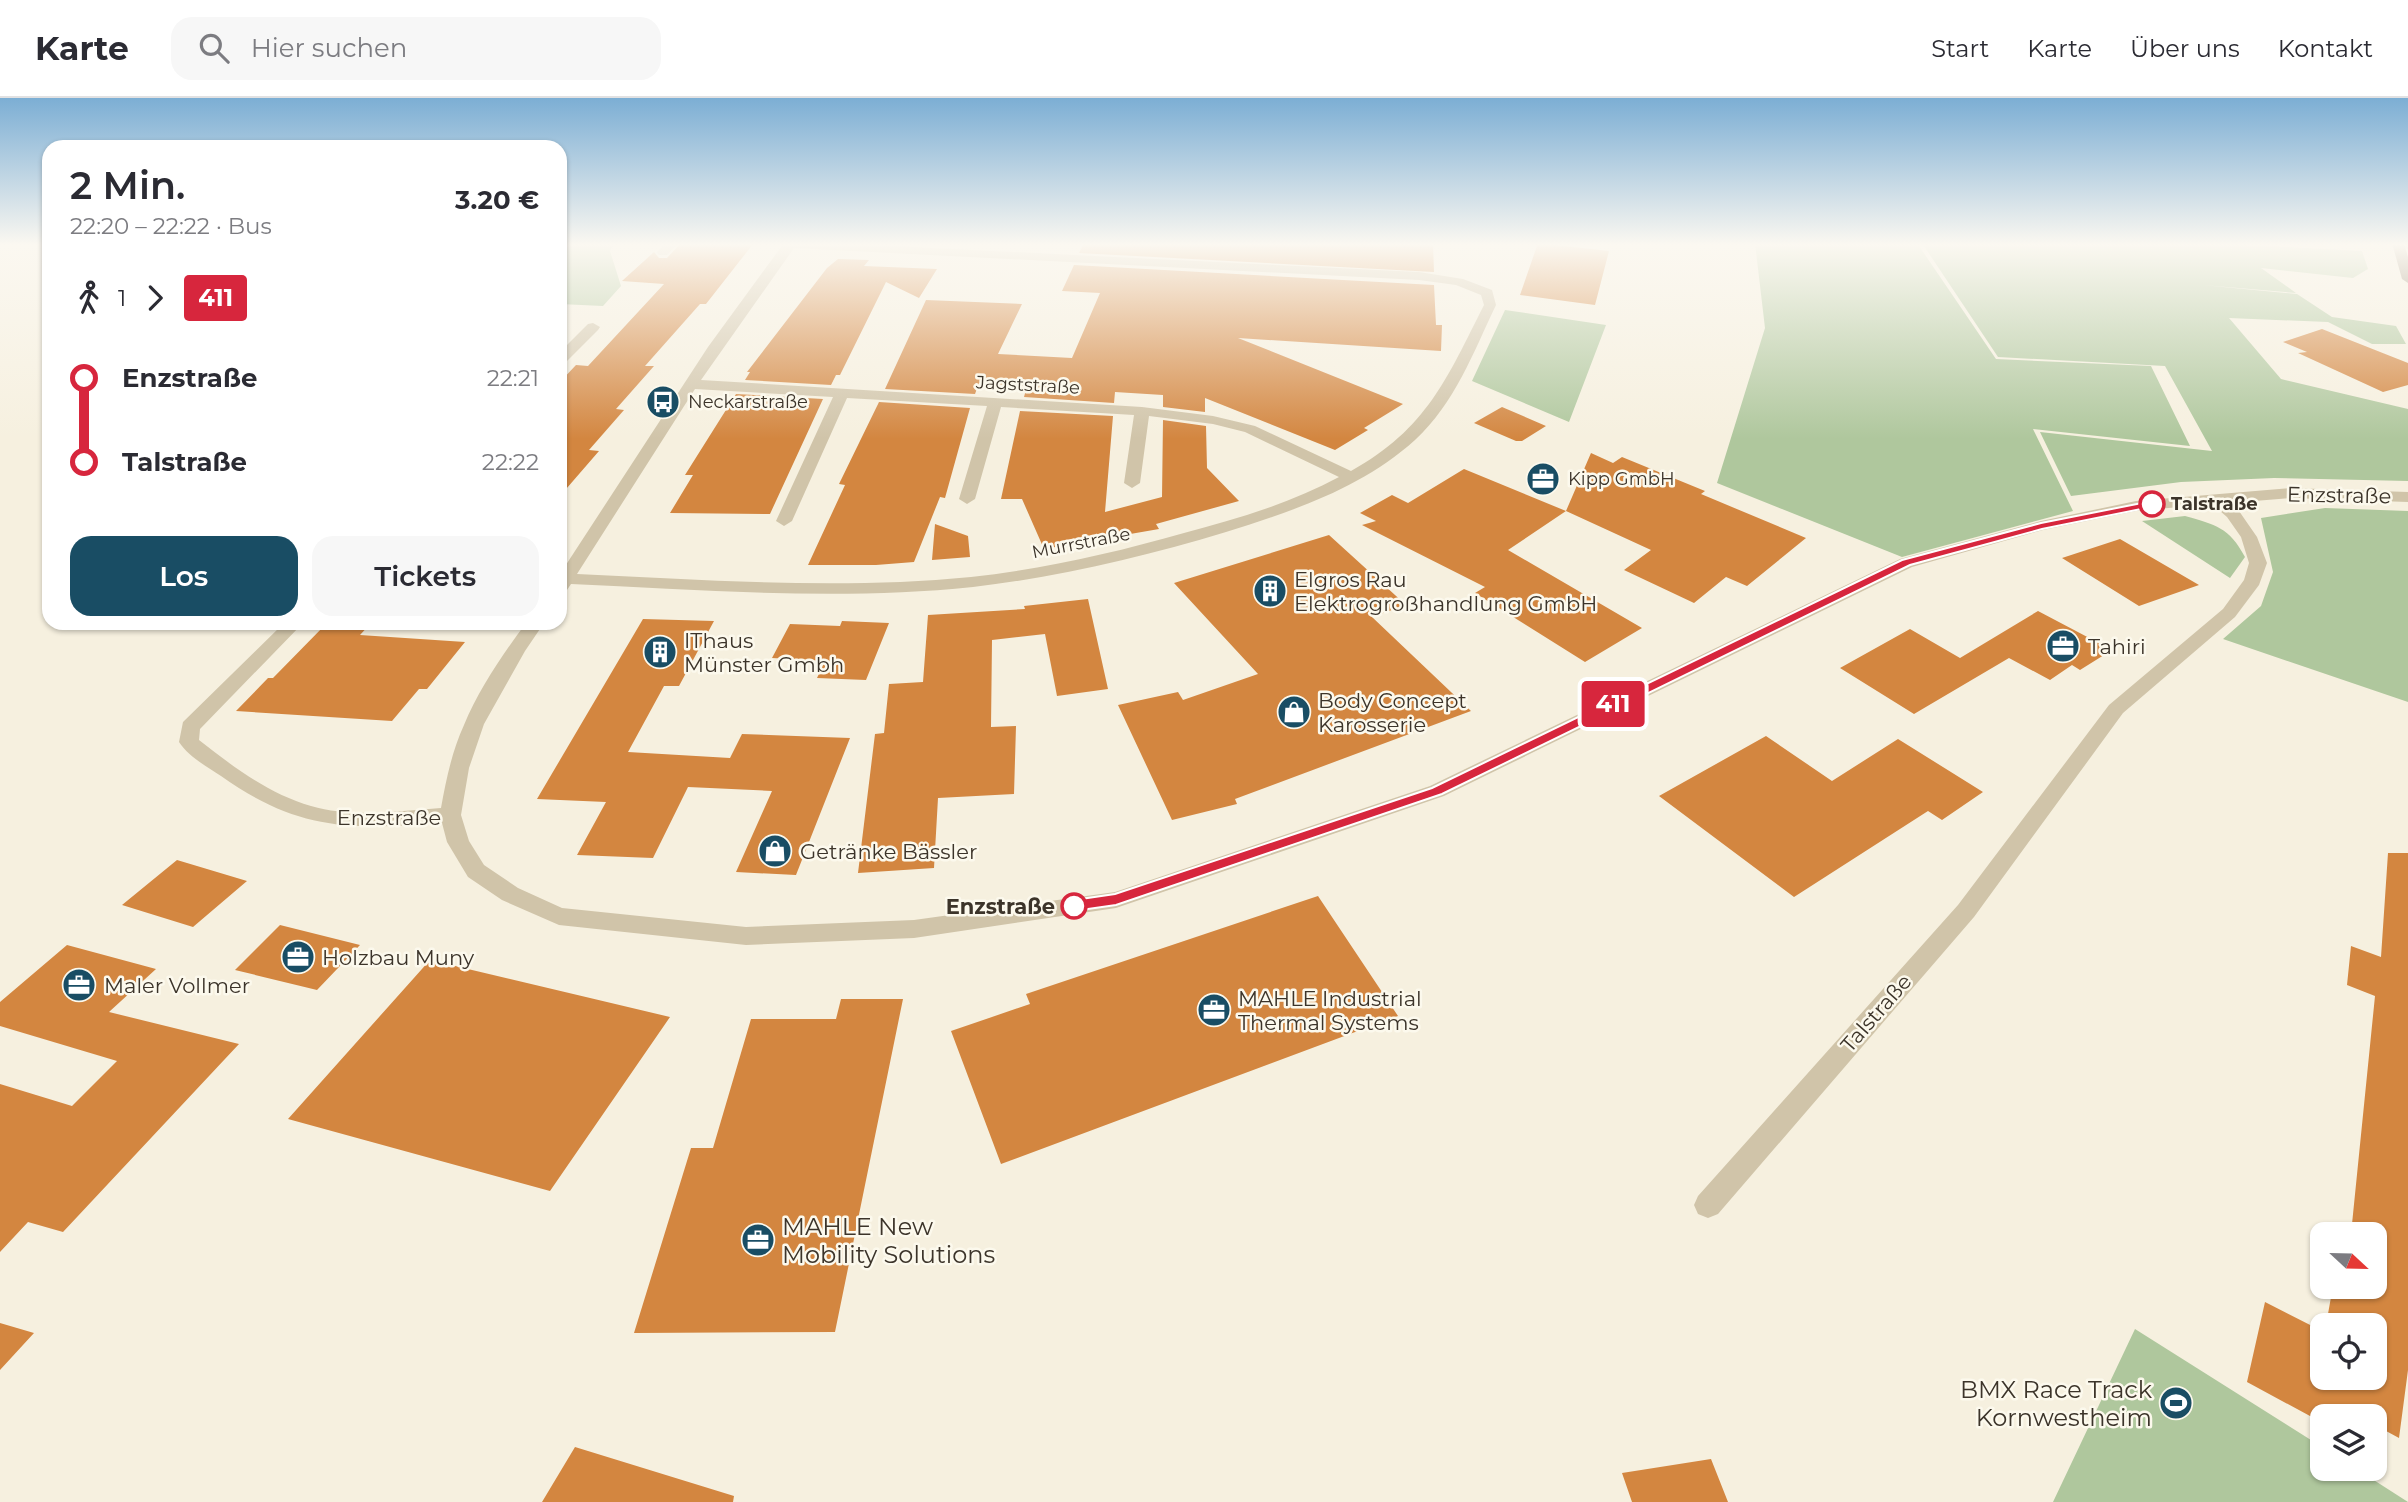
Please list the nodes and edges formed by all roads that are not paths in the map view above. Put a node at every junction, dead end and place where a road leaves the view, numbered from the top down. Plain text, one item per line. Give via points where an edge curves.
1 (743, 309) edge
2 (1488, 309) edge
3 (593, 327) dead end
4 (567, 353) edge
5 (691, 384) junction
6 (842, 393) junction
7 (995, 402) junction
8 (1142, 411) junction
9 (1351, 477) junction
10 (1132, 483) dead end
11 (2408, 497) edge
12 (2214, 498) junction
13 (967, 499) dead end
14 (784, 521) dead end
15 (567, 577) edge
16 (567, 583) edge
17 (287, 630) edge
18 (530, 630) edge
19 (450, 815) junction
20 (1708, 1205) dead end

1 - 5 street
2 - 9 street, Murrstraße via 1429,416
3 - 4 street
5 - 6 street, Jagststraße
5 - 15 street
6 - 7 street, Jagststraße
6 - 14 street
7 - 8 street, Jagststraße
7 - 13 street
8 - 9 street, Jagststraße via 1250,429
8 - 10 street
9 - 16 street, Murrstraße via 1289,507 1161,547 1011,575 932,585
11 - 12 street, Enzstraße via 2290,493
12 - 19 street, Enzstraße via 2136,506 2041,526 1906,563 1437,791 1116,900 914,929 746,936 559,916 510,894 476,871 458,842
12 - 20 street, Talstraße via 2249,537 2258,563 2253,581 2229,613 2116,709 1966,911
17 - 19 street, Enzstraße via 190,727 189,742 273,799 323,817 386,820
18 - 19 street via 474,724

